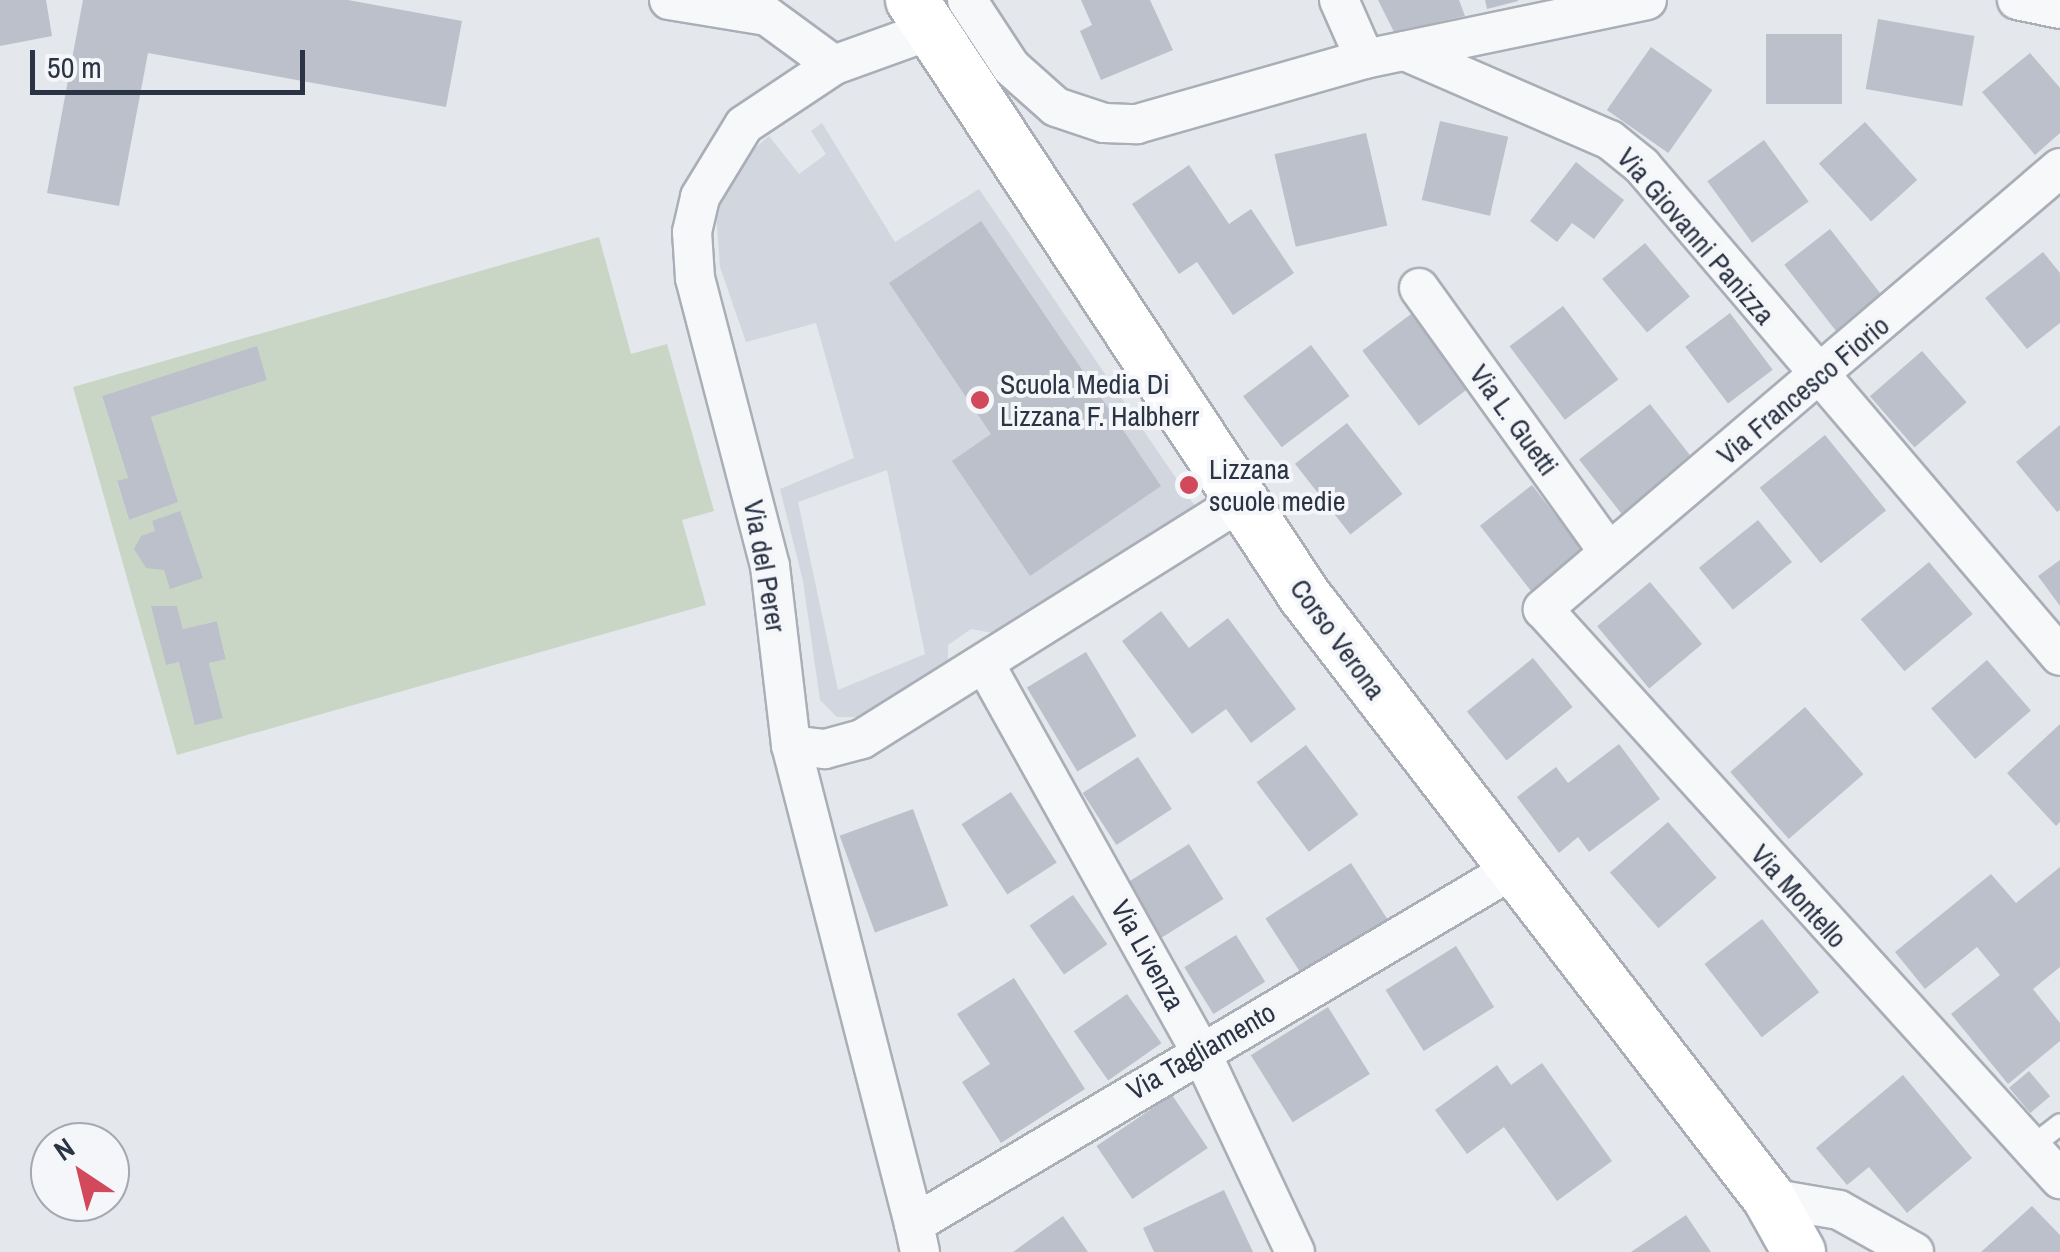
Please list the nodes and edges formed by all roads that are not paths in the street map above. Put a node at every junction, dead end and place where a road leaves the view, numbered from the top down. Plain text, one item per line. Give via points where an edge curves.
1 (670, 0) edge
2 (1339, 0) edge
3 (1646, 0) edge
4 (2017, 0) edge
5 (1583, 7) edge
6 (2060, 9) edge
7 (937, 10) edge
8 (1405, 51) junction
9 (1365, 59) junction
10 (834, 65) junction
11 (2060, 168) edge
12 (1420, 288) dead end
13 (1821, 378) junction
14 (1243, 500) junction
15 (1608, 552) junction
16 (1543, 609) joint
17 (2060, 656) edge
18 (986, 666) junction
19 (791, 745) junction
20 (1515, 868) junction
21 (1200, 1050) junction
22 (2045, 1136) edge
23 (2060, 1179) edge
24 (1769, 1198) junction
25 (917, 1238) edge
26 (1295, 1252) edge
27 (1799, 1252) edge
28 (1914, 1252) edge

1 - 10 street via 766,16
2 - 9 street
3 - 5 street
4 - 6 street
5 - 8 street
7 - 9 street via 1056,108 1104,124 1171,117
7 - 10 street, Via del Perer
7 - 14 main road, Corso Verona
8 - 9 street
8 - 13 street, Via Giovanni Panizza via 1610,140 1642,166
10 - 19 street, Via del Perer via 744,125 716,163 692,232 695,278 770,566
11 - 13 street, Via Francesco Fiorio
12 - 15 street, Via L. Guetti
13 - 15 street, Via Francesco Fiorio
13 - 17 street, Via Giovanni Panizza
14 - 18 street
14 - 20 main road, Corso Verona via 1364,678
15 - 16 street, Via Francesco Fiorio
16 - 22 street, Via Montello
18 - 19 street via 862,739 826,749
18 - 21 street, Via Livenza
19 - 25 street, Via del Perer
20 - 21 street, Via Tagliamento
20 - 24 main road, Corso Verona
21 - 25 street, Via Tagliamento
21 - 26 street, Via Livenza
22 - 23 street, Via Montello
24 - 27 main road, Corso Verona
24 - 28 street via 1840,1210

